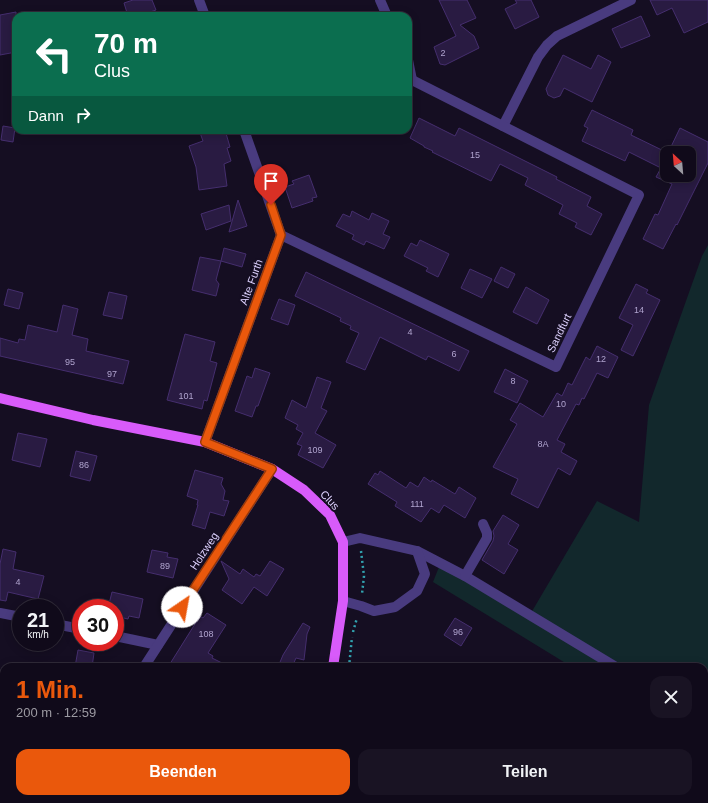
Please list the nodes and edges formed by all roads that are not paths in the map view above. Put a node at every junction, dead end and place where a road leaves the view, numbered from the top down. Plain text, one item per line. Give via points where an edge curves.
1 (199, 0) edge
2 (380, 0) edge
3 (632, 0) edge
4 (620, 2) edge
5 (204, 12) edge
6 (385, 12) edge
7 (412, 81) edge
8 (503, 126) junction
9 (245, 134) edge
10 (281, 235) junction
11 (0, 398) edge
12 (205, 442) junction
13 (272, 469) junction
14 (484, 524) dead end
15 (343, 542) junction
16 (417, 551) junction
17 (465, 576) junction
18 (343, 601) junction
19 (0, 613) edge
20 (12, 615) edge
21 (124, 638) edge
22 (158, 645) junction
23 (147, 663) edge
24 (334, 663) edge
25 (609, 663) edge

1 - 5 street
2 - 6 street
3 - 4 street
4 - 8 street via 557,36 547,45 538,57
7 - 8 street, Sandfurt
8 - 10 street, Sandfurt via 639,195 556,367
9 - 10 street
10 - 12 street, Alte Furth
11 - 12 main road, Clus
12 - 13 main road, Clus
13 - 15 main road, Clus via 304,490 330,515
13 - 22 street, Holzweg
14 - 17 street via 486,538
15 - 16 street via 360,538
15 - 18 main road
16 - 17 street
16 - 18 street via 425,574 417,591 395,607 374,611
17 - 25 street
18 - 24 main road
19 - 20 street
21 - 22 street
22 - 23 street, Holzweg

